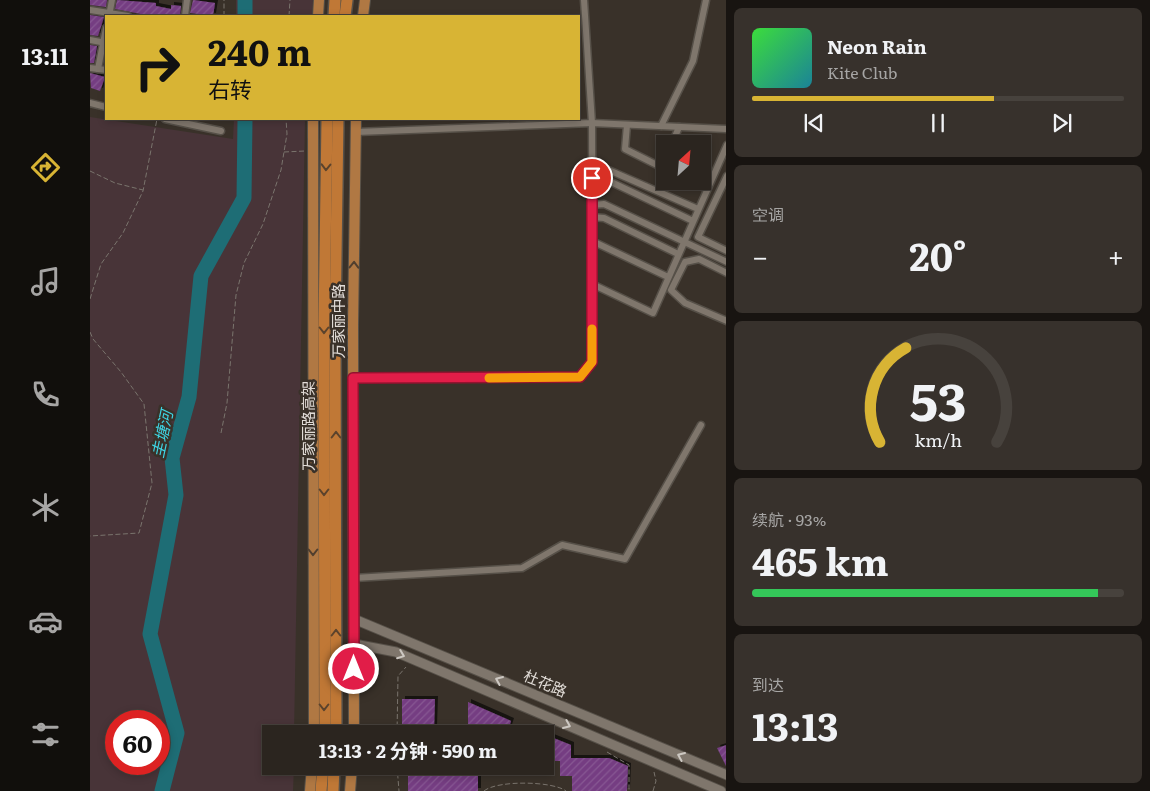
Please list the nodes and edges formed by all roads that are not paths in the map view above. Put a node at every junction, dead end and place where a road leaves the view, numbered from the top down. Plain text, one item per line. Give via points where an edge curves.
1 (112, 0) edge
2 (188, 0) edge
3 (320, 0) edge
4 (335, 0) edge
5 (347, 0) edge
6 (365, 0) edge
7 (584, 0) edge
8 (706, 0) edge
9 (90, 10) edge
10 (109, 15) edge
11 (185, 15) edge
12 (318, 15) edge
13 (334, 15) edge
14 (345, 15) edge
15 (363, 15) edge
16 (90, 40) edge
17 (105, 42) edge
18 (90, 68) edge
19 (98, 68) junction
20 (105, 70) edge
21 (90, 103) edge
22 (105, 106) edge
23 (170, 120) edge
24 (313, 120) edge
25 (327, 120) edge
26 (338, 120) edge
27 (356, 120) edge
28 (592, 123) junction
29 (627, 125) junction
30 (661, 126) junction
31 (679, 127) junction
32 (221, 130) dead end
33 (726, 130) edge
34 (356, 132) junction
35 (676, 135) edge
36 (726, 144) edge
37 (656, 164) edge
38 (592, 167) junction
39 (592, 178) junction
40 (726, 178) edge
41 (711, 179) edge
42 (707, 190) edge
43 (592, 205) junction
44 (698, 209) junction
45 (592, 217) junction
46 (693, 221) junction
47 (592, 241) junction
48 (684, 242) junction
49 (726, 251) edge
50 (678, 254) junction
51 (726, 262) edge
52 (726, 272) edge
53 (668, 277) junction
54 (592, 284) junction
55 (726, 321) edge
56 (353, 378) junction
57 (700, 425) dead end
58 (354, 578) junction
59 (354, 619) junction
60 (354, 644) junction
61 (314, 725) edge
62 (324, 725) edge
63 (336, 725) edge
64 (354, 725) edge
65 (311, 775) edge
66 (322, 775) edge
67 (334, 775) edge
68 (351, 775) edge
69 (726, 775) edge
70 (310, 791) edge
71 (321, 791) edge
72 (333, 791) edge
73 (350, 791) edge
74 (721, 791) edge

1 - 10 street
2 - 11 street
3 - 12 main road
4 - 13 highway
5 - 14 highway
6 - 15 main road
7 - 28 street
8 - 30 street via 693,61
9 - 10 street
16 - 17 street
17 - 19 street
18 - 19 street
19 - 20 street
21 - 22 street
23 - 32 street
24 -> 61 main road, 万家丽中路
25 -> 62 highway, 万家丽路高架
63 -> 26 highway, 万家丽路高架
27 - 34 main road, 万家丽中路
28 - 29 street
28 - 34 street
28 - 38 street
29 - 30 street
29 - 37 street via 625,149
30 - 31 street
31 - 33 street
31 - 35 street
56 -> 34 main road, 万家丽中路
36 - 41 street
38 - 39 street
38 - 44 street via 604,168
39 - 43 street
39 - 46 street via 609,181
40 - 49 street via 698,237
42 - 44 street
43 - 45 street
43 - 48 street via 604,204
44 - 46 street
45 - 47 street
45 - 50 street via 604,218
46 - 48 street
47 - 53 street
47 - 54 street
48 - 50 street
48 - 51 street
50 - 53 street
52 - 55 street via 699,259 685,262 671,290 685,303
53 - 54 street via 653,313
54 - 56 street via 592,362 580,377
56 - 58 main road, 万家丽中路
57 - 58 street via 625,559 562,545 522,568
58 - 59 main road, 万家丽中路
59 - 60 main road, 万家丽中路
69 -> 59 street, 杜花路
60 - 64 main road, 万家丽中路
60 -> 74 street, 杜花路 via 396,652
65 - 70 main road
66 - 71 highway
67 - 72 highway
68 - 73 main road

